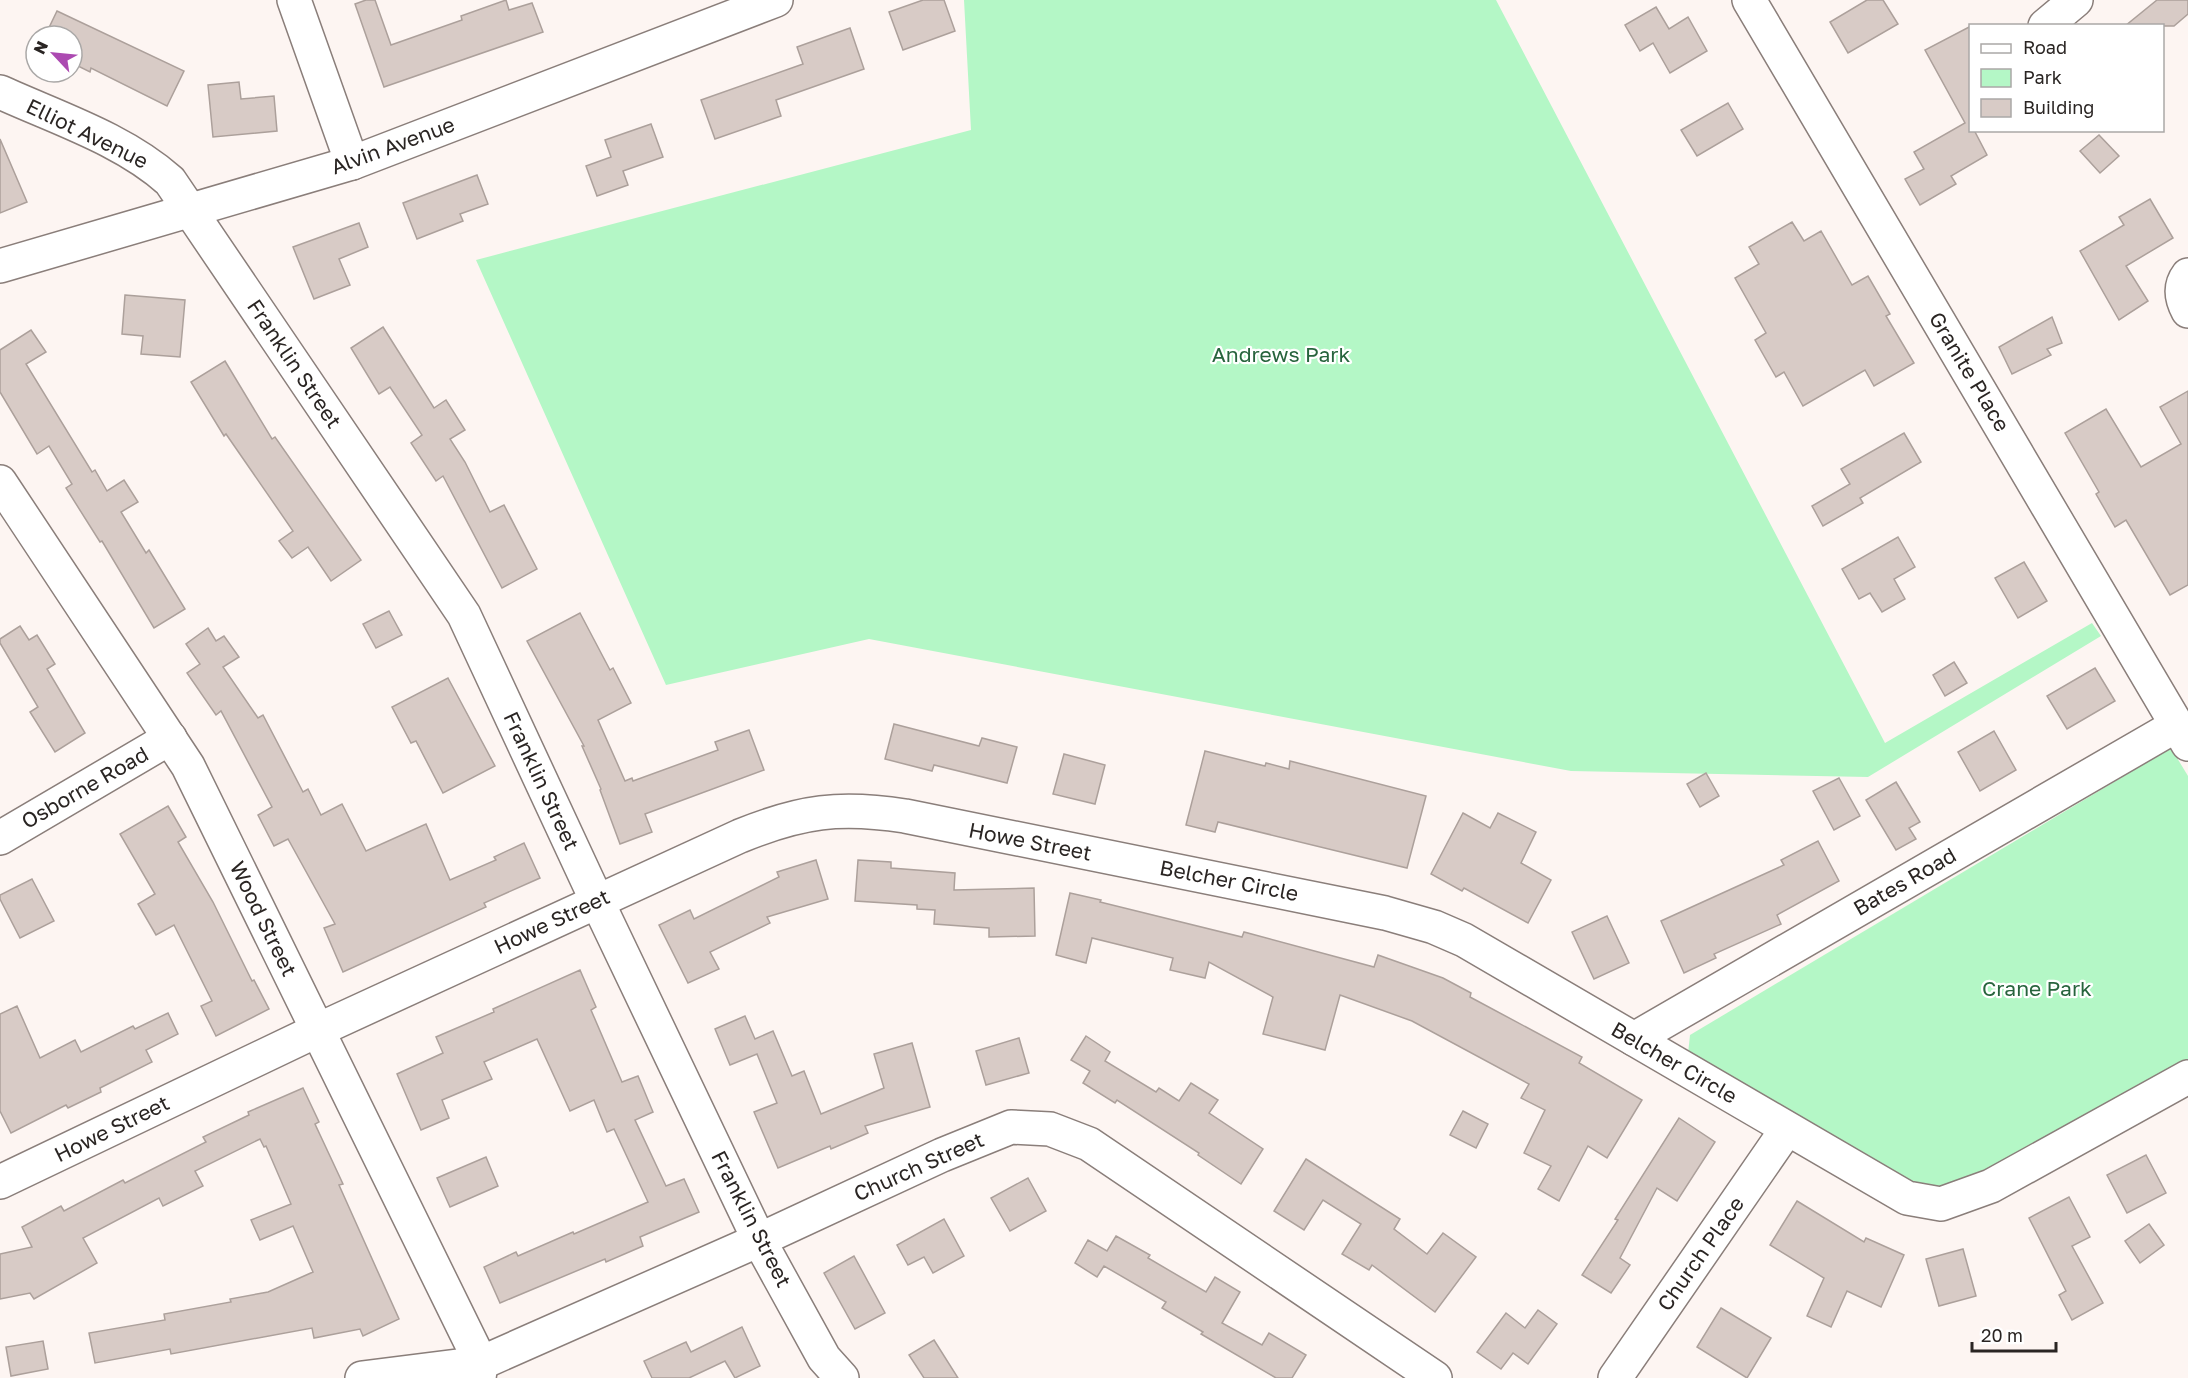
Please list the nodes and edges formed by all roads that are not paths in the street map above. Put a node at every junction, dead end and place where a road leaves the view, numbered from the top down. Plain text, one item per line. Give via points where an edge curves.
1 (294, 0) edge
2 (776, 0) edge
3 (1749, 0) edge
4 (2076, 0) edge
5 (2047, 24) edge
6 (0, 92) edge
7 (352, 163) junction
8 (192, 211) junction
9 (0, 266) edge
10 (2188, 275) edge
11 (2188, 310) edge
12 (0, 482) edge
13 (2182, 735) edge
14 (170, 738) junction
15 (0, 838) edge
16 (1135, 862) joint
17 (597, 901) junction
18 (318, 1030) junction
19 (1634, 1039) junction
20 (2188, 1077) edge
21 (1787, 1129) junction
22 (0, 1182) edge
23 (759, 1240) junction
24 (480, 1370) edge
25 (362, 1378) edge
26 (842, 1378) edge
27 (1435, 1378) edge
28 (1615, 1378) edge

1 - 7 street
2 - 7 street, Alvin Avenue
3 - 13 street, Granite Place
4 - 5 street
6 - 8 street, Elliot Avenue via 151,164 170,181
7 - 8 street, Alvin Avenue
8 - 9 street, Alvin Avenue
8 - 17 street, Franklin Street via 464,615
10 - 11 street via 2181,292
12 - 14 street, Wood Street
13 - 19 street, Bates Road
14 - 15 street, Osborne Road
14 - 18 street, Wood Street via 188,766
16 - 17 street, Howe Street via 905,816 829,811 775,822
16 - 19 street, Belcher Circle via 1384,912 1434,927 1464,940
17 - 18 street, Howe Street
17 - 23 street, Franklin Street
18 - 22 street, Howe Street
18 - 24 street, Wood Street
19 - 21 street, Belcher Circle
20 - 21 street, Belcher Circle via 1991,1186 1941,1204 1907,1198
21 - 28 street, Church Place
23 - 24 street, Church Street
23 - 26 street, Franklin Street via 824,1358
23 - 27 street, Church Street via 1011,1127 1050,1129 1089,1144
24 - 25 street, Church Street

